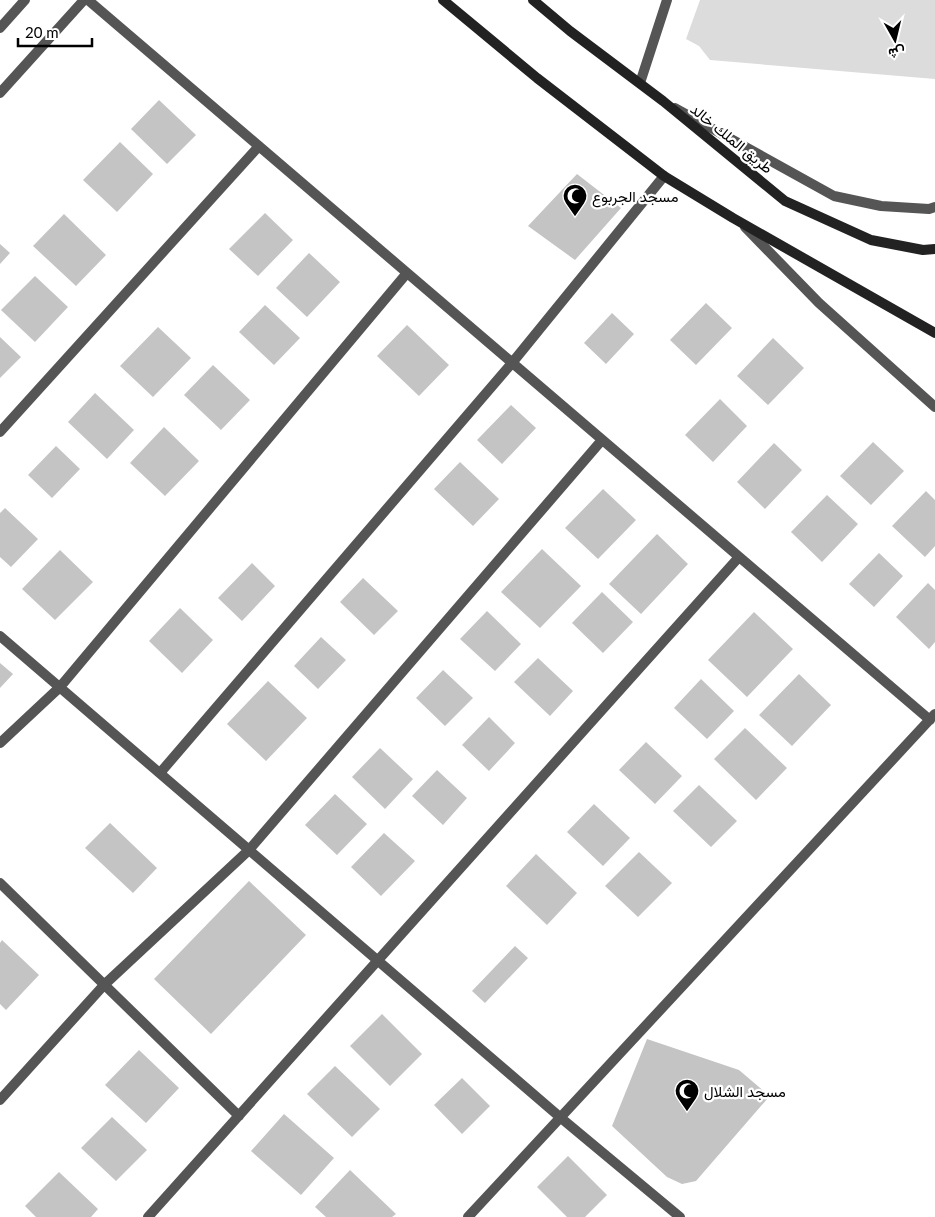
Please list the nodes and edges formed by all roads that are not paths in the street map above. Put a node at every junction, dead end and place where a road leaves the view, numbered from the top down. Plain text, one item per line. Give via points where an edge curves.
1 (25, 0) edge
2 (84, 0) edge
3 (88, 0) edge
4 (443, 0) edge
5 (533, 0) edge
6 (667, 0) edge
7 (0, 28) edge
8 (640, 83) junction
9 (0, 93) edge
10 (663, 101) junction
11 (258, 146) junction
12 (664, 176) junction
13 (935, 207) edge
14 (743, 224) junction
15 (935, 249) edge
16 (407, 273) junction
17 (935, 333) edge
18 (512, 363) junction
19 (935, 407) edge
20 (0, 432) edge
21 (602, 440) junction
22 (739, 557) junction
23 (0, 636) edge
24 (60, 688) junction
25 (932, 717) edge
26 (0, 742) edge
27 (160, 773) junction
28 (249, 850) junction
29 (0, 883) edge
30 (378, 961) junction
31 (104, 985) junction
32 (0, 1100) edge
33 (239, 1116) junction
34 (561, 1118) junction
35 (148, 1217) edge
36 (468, 1217) edge
37 (680, 1217) edge

1 - 7 street
2 - 9 street
3 - 11 street
4 - 12 main road
5 - 8 main road, طريق الملك خالد
6 - 8 street
8 - 10 main road, طريق الملك خالد
10 - 13 street via 834,196 881,206
10 - 15 main road, طريق الملك خالد via 785,201 872,240 923,250
11 - 16 street
11 - 20 street
12 - 14 main road
12 - 18 street
14 - 17 main road
14 - 19 street via 813,298
16 - 18 street
16 - 24 street
18 - 21 street
18 - 27 street
21 - 22 street
21 - 28 street
22 - 25 street
22 - 30 street
23 - 24 street
24 - 26 street
24 - 27 street
25 - 34 street
27 - 28 street
28 - 30 street
28 - 31 street
29 - 31 street
30 - 33 street
30 - 34 street
31 - 32 street
31 - 33 street
33 - 35 street
34 - 36 street
34 - 37 street

